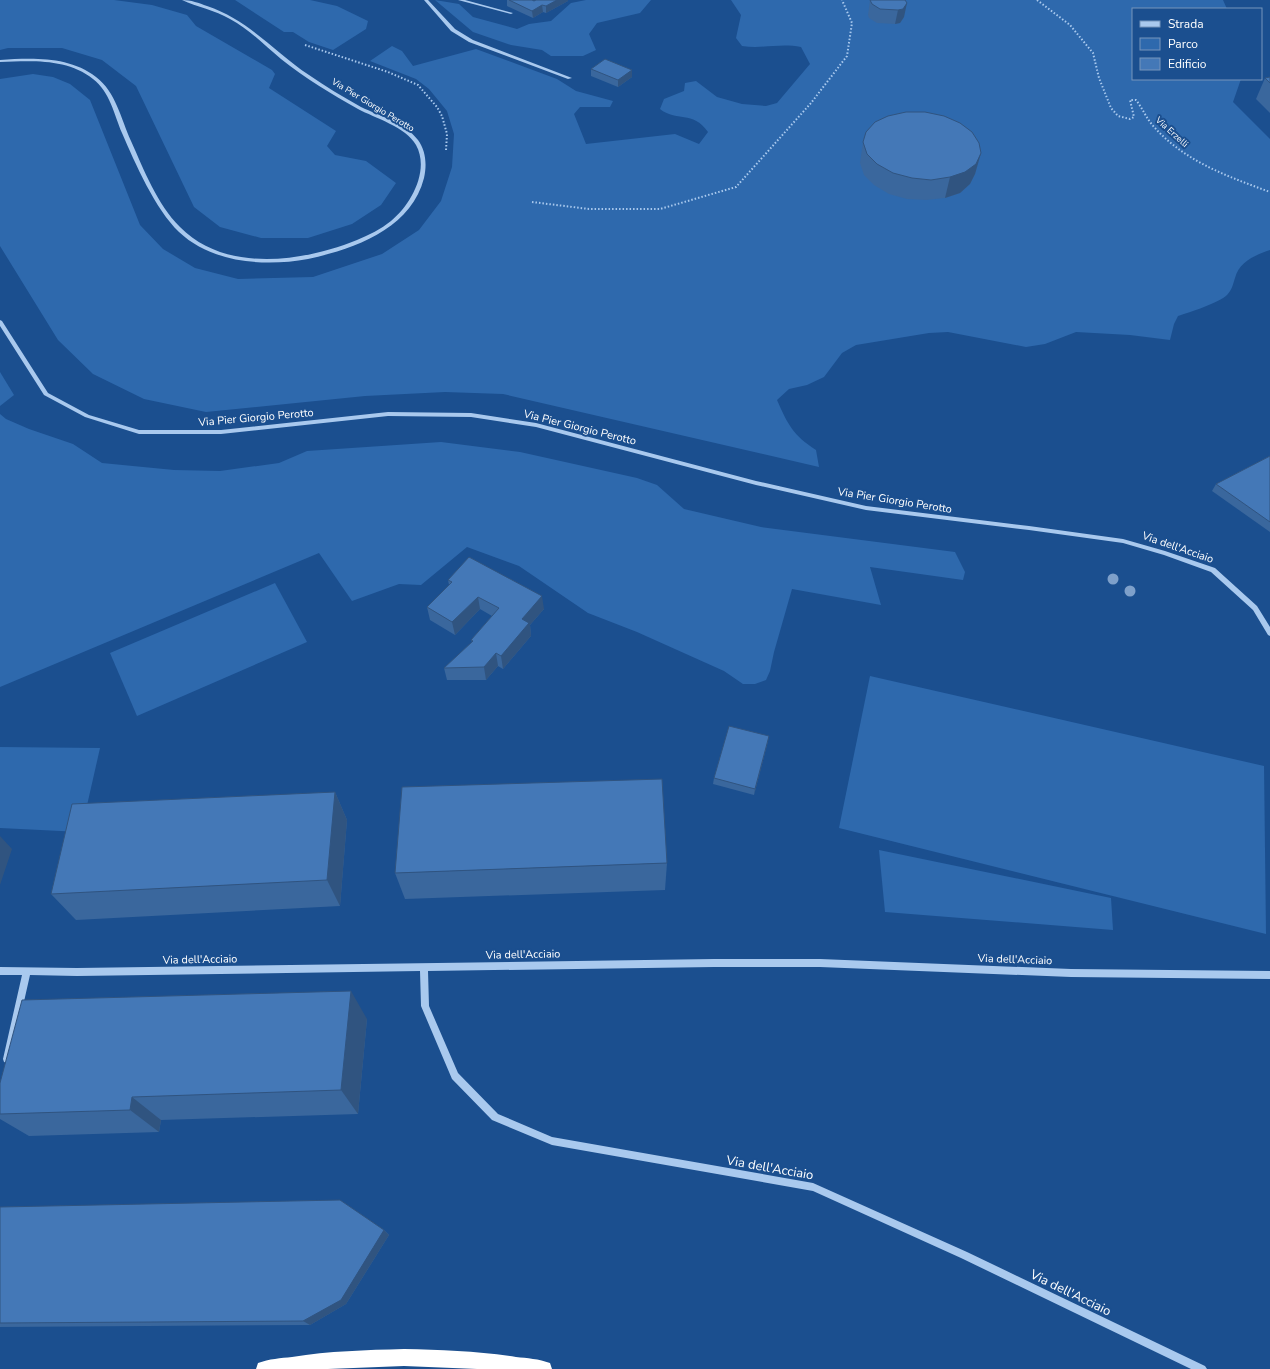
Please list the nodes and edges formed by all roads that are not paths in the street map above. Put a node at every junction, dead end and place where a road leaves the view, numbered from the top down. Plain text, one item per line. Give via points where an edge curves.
1 (184, 0) edge
2 (426, 0) edge
3 (460, 0) edge
4 (511, 13) dead end
5 (0, 61) edge
6 (570, 78) dead end
7 (0, 322) edge
8 (1123, 542) joint
9 (1270, 633) edge
10 (424, 968) junction
11 (0, 971) edge
12 (27, 971) junction
13 (1270, 975) edge
14 (4, 1071) edge
15 (264, 1369) edge
16 (544, 1369) edge
17 (1202, 1369) edge

1 - 5 street, Via Pier Giorgio Perotto via 230,17 305,74 354,105 405,132 416,142 424,169 412,202 398,219 352,245 294,260 262,261 216,252 195,242 180,230 164,211 105,88 95,78 81,69 44,60
2 - 6 street via 453,30 471,41
3 - 4 street
7 - 8 street, Via Pier Giorgio Perotto via 46,394 88,416 139,432 221,432 388,414 471,415 536,425 756,483 866,508
8 - 9 street, Via dell'Acciaio via 1213,570 1255,608
10 - 12 street, Via dell'Acciaio
10 - 13 street, Via dell'Acciaio via 820,963 1072,973
10 - 17 street, Via dell'Acciaio via 425,1006 455,1076 495,1117 552,1141 813,1187 971,1258
11 - 12 street, Via dell'Acciaio
12 - 14 street
15 - 16 highway via 291,1364 388,1357 500,1362

